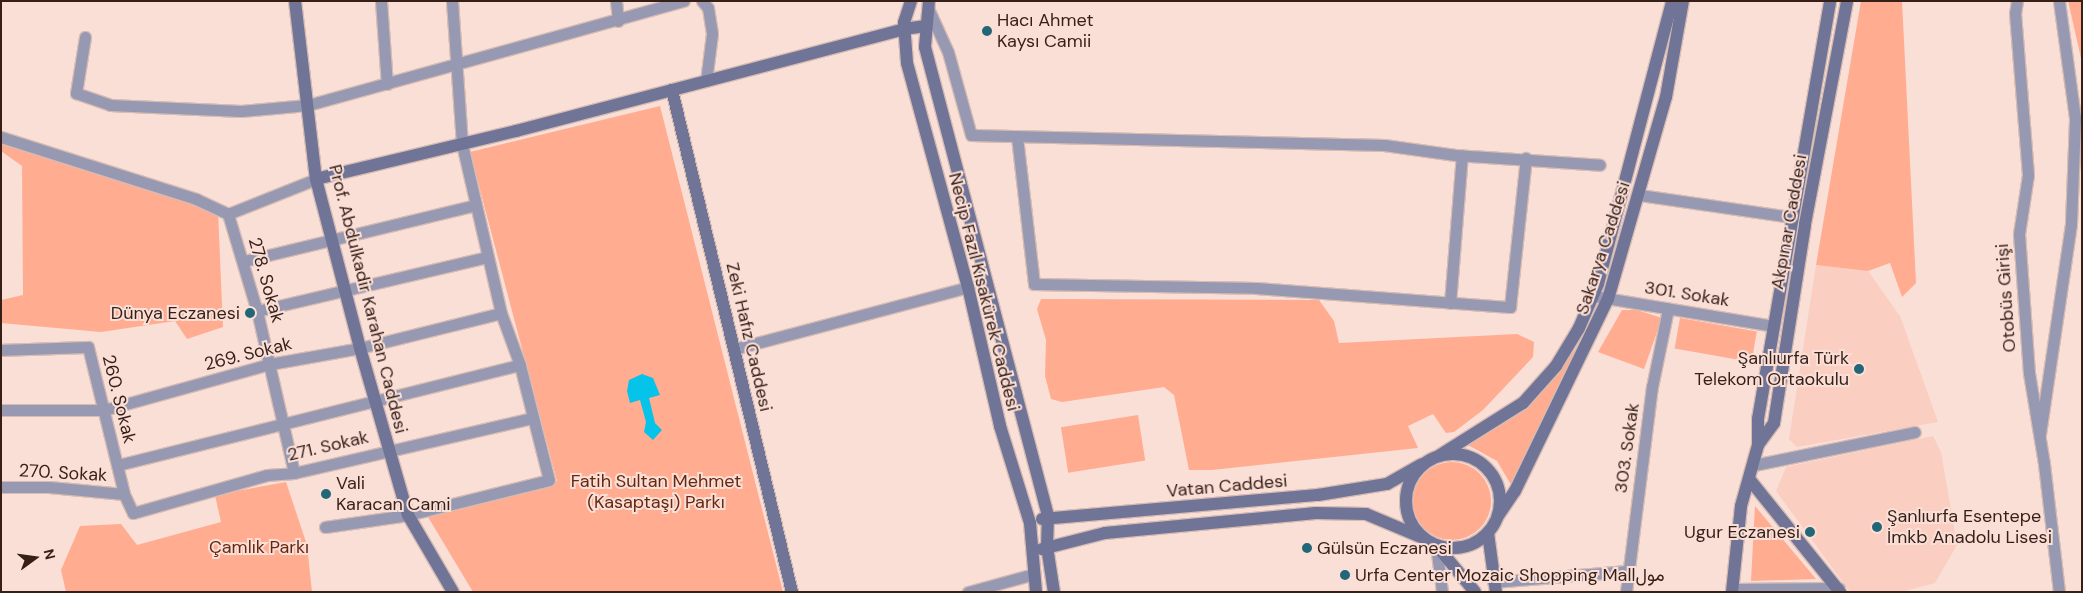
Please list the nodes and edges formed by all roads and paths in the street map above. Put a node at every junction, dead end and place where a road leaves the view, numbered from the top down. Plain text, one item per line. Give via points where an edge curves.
1 (295, 1) edge
2 (381, 1) edge
3 (452, 1) edge
4 (616, 1) edge
5 (684, 1) edge
6 (702, 1) edge
7 (912, 1) edge
8 (1672, 1) edge
9 (1683, 1) edge
10 (1830, 1) edge
11 (1846, 1) edge
12 (2017, 1) edge
13 (2059, 1) edge
14 (928, 4) edge
15 (618, 21) junction
16 (926, 26) junction
17 (904, 29) junction
18 (85, 37) dead end
19 (456, 66) junction
20 (706, 81) junction
21 (387, 84) junction
22 (672, 90) junction
23 (308, 104) junction
24 (1, 137) edge
25 (1018, 137) junction
26 (462, 144) junction
27 (1462, 155) junction
28 (1526, 158) junction
29 (1600, 165) dead end
30 (316, 179) junction
31 (1640, 195) junction
32 (475, 206) junction
33 (228, 214) junction
34 (1791, 217) junction
35 (333, 241) junction
36 (488, 257) junction
37 (244, 261) junction
38 (968, 287) junction
39 (347, 292) junction
40 (1594, 296) junction
41 (1608, 299) junction
42 (1450, 302) junction
43 (1668, 309) junction
44 (257, 311) junction
45 (501, 313) junction
46 (1774, 326) junction
47 (360, 348) junction
48 (734, 349) junction
49 (1, 350) edge
50 (270, 364) junction
51 (520, 365) junction
52 (376, 401) junction
53 (1, 410) edge
54 (104, 410) junction
55 (533, 418) junction
56 (281, 425) junction
57 (1915, 432) dead end
58 (2039, 439) junction
59 (1758, 445) junction
60 (388, 450) junction
61 (1440, 455) junction
62 (1422, 464) junction
63 (118, 465) junction
64 (1754, 465) junction
65 (294, 473) junction
66 (1750, 480) junction
67 (1, 487) edge
68 (124, 494) junction
69 (133, 513) joint
70 (408, 515) junction
71 (1498, 516) junction
72 (1048, 517) junction
73 (1030, 523) junction
74 (325, 527) dead end
75 (1488, 533) junction
76 (1423, 538) junction
77 (1436, 545) junction
78 (1048, 547) junction
79 (1035, 551) junction
80 (1628, 571) junction
81 (1034, 574) junction
82 (1494, 587) edge
83 (1733, 590) edge
84 (1840, 590) edge
85 (453, 592) edge
86 (792, 592) edge
87 (968, 592) edge
88 (1036, 592) edge
89 (1054, 592) edge
90 (1442, 592) edge
91 (1475, 592) edge
92 (1626, 592) edge
93 (2059, 592) edge

1 - 23 main road, Prof. Abdulkadir Karahan Caddesi
2 - 21 street
3 - 19 street
4 - 15 street
5 - 15 street
6 - 20 street via 708,8 712,34
7 - 17 main road, Necip Fazıl Kısakürek Caddesi
8 - 40 main road, Sakarya Caddesi via 1650,95
9 - 31 main road, Sakarya Caddesi via 1666,96
10 - 34 main road, Akpınar Caddesi via 1813,111
11 - 59 main road, Akpınar Caddesi via 1805,224 1774,423
12 - 58 street, Otobüs Girişi via 2014,13 2028,175 2019,234 2029,373
13 - 58 street via 2075,118 2071,224 2046,414
14 - 16 main road, Necip Fazıl Kısakürek Caddesi
14 - 25 street via 948,52 971,135
15 - 19 street
16 - 17 main road
16 - 72 main road, Necip Fazıl Kısakürek Caddesi via 925,47
17 - 20 main road
17 - 38 main road, Necip Fazıl Kısakürek Caddesi via 907,63
18 - 23 street via 76,92 110,105 241,110
19 - 21 street
19 - 26 street
20 - 22 main road
21 - 23 street
22 - 26 main road
22 - 48 main road, Zeki Hafız Caddesi
23 - 30 main road, Prof. Abdulkadir Karahan Caddesi
24 - 33 street via 196,199
25 - 27 street via 1384,144
25 - 42 street via 1034,284 1256,288
26 - 30 main road
26 - 32 street
27 - 28 street
27 - 42 street
28 - 29 street
28 - 42 street via 1510,307
30 - 33 street
30 - 35 main road, Prof. Abdulkadir Karahan Caddesi
31 - 34 street
31 - 41 main road, Sakarya Caddesi
32 - 35 street
32 - 36 street
33 - 37 street, 278. Sokak
34 - 46 main road, Akpınar Caddesi
35 - 37 street
35 - 39 main road, Prof. Abdulkadir Karahan Caddesi
36 - 39 street
36 - 45 street
37 - 44 street, 278. Sokak
38 - 48 street
38 - 73 main road, Necip Fazıl Kısakürek Caddesi via 1000,426
39 - 44 street
39 - 47 main road, Prof. Abdulkadir Karahan Caddesi
40 - 41 street, 301. Sokak
40 - 61 main road, Sakarya Caddesi via 1556,366 1523,403
41 - 43 street, 301. Sokak
41 - 71 main road, Sakarya Caddesi via 1515,491
43 - 46 street, 301. Sokak
43 - 80 street, 303. Sokak via 1652,387
44 - 50 street, 278. Sokak
45 - 47 street, 269. Sokak
45 - 51 street
46 - 59 main road, Akpınar Caddesi via 1758,419
47 - 50 street, 269. Sokak
47 - 52 main road, Prof. Abdulkadir Karahan Caddesi
48 - 86 main road, Zeki Hafız Caddesi
49 - 54 street, 260. Sokak via 88,347
50 - 54 street, 269. Sokak
50 - 56 street, 278. Sokak
51 - 52 street
51 - 55 street
52 - 56 street
52 - 60 main road, Prof. Abdulkadir Karahan Caddesi
53 - 54 street, 269. Sokak
54 - 63 street, 260. Sokak
55 - 60 street, 271. Sokak
55 - 70 street via 549,480
56 - 63 street
56 - 65 street, 278. Sokak
57 - 64 street
58 - 93 street, Otobüs Girişi
59 - 64 main road, Akpınar Caddesi
60 - 65 street, 271. Sokak
60 - 70 main road, Prof. Abdulkadir Karahan Caddesi
61 - 62 main road
61 - 71 main road via 1454,453 1482,463 1498,487
62 - 72 main road, Vatan Caddesi via 1387,484 1318,495
62 - 76 main road via 1410,481 1405,502 1411,522
63 - 68 street, 260. Sokak
64 - 66 main road, Akpınar Caddesi
65 - 69 street, 271. Sokak via 267,475
66 - 83 main road, Akpınar Caddesi via 1741,506
66 - 84 main road
67 - 68 street, 270. Sokak via 49,487
68 - 69 street, 260. Sokak
70 - 74 street
70 - 85 main road, Prof. Abdulkadir Karahan Caddesi
71 - 75 main road
72 - 73 main road, Vatan Caddesi
72 - 78 main road, Necip Fazıl Kısakürek Caddesi
73 - 79 main road, Necip Fazıl Kısakürek Caddesi
75 - 77 main road via 1464,547
75 - 82 main road
76 - 77 main road
76 - 78 main road, Vatan Caddesi via 1366,514 1316,513 1105,533
77 - 90 street
77 - 91 main road
78 - 79 main road, Vatan Caddesi
78 - 89 main road, Necip Fazıl Kısakürek Caddesi
79 - 81 main road, Necip Fazıl Kısakürek Caddesi
80 - 82 street
80 - 92 street, 303. Sokak
81 - 87 street
81 - 88 main road, Necip Fazıl Kısakürek Caddesi
83 - 84 street

